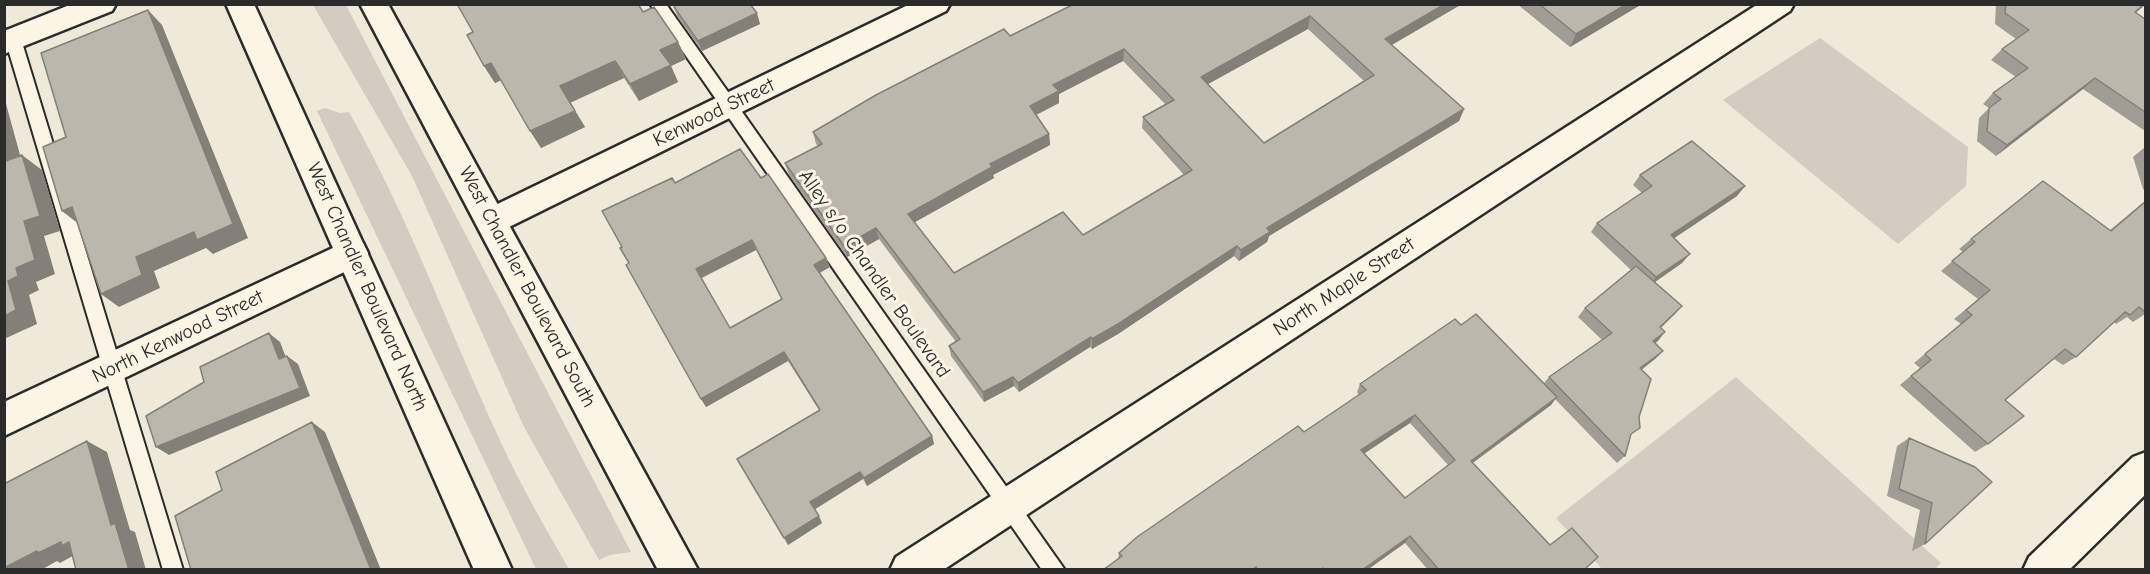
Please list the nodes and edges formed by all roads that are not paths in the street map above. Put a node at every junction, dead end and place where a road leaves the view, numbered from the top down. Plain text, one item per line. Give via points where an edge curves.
1 (102, 4) edge
2 (240, 4) edge
3 (374, 4) edge
4 (657, 4) edge
5 (936, 4) edge
6 (1780, 4) edge
7 (9, 41) edge
8 (728, 106) junction
9 (492, 221) junction
10 (352, 253) junction
11 (113, 368) junction
12 (4, 420) edge
13 (2145, 469) edge
14 (1009, 504) junction
15 (173, 570) edge
16 (493, 570) edge
17 (679, 570) edge
18 (909, 570) edge
19 (1055, 570) edge
20 (2042, 570) edge

1 - 7 street
2 - 10 street, West Chandler Boulevard North
3 - 9 street, West Chandler Boulevard South
4 - 8 lane, Alley s/o Chandler Boulevard
5 - 8 street, Kenwood Street
6 - 14 street, North Maple Street
7 - 11 lane
8 - 9 street, Kenwood Street
8 - 14 lane, Alley s/o Chandler Boulevard
9 - 17 street, West Chandler Boulevard South
10 - 11 street, North Kenwood Street
10 - 16 street, West Chandler Boulevard North
11 - 12 street, North Kenwood Street
11 - 15 lane
13 - 20 street
14 - 18 street, North Maple Street
14 - 19 lane, Alley s/o Chandler Boulevard

